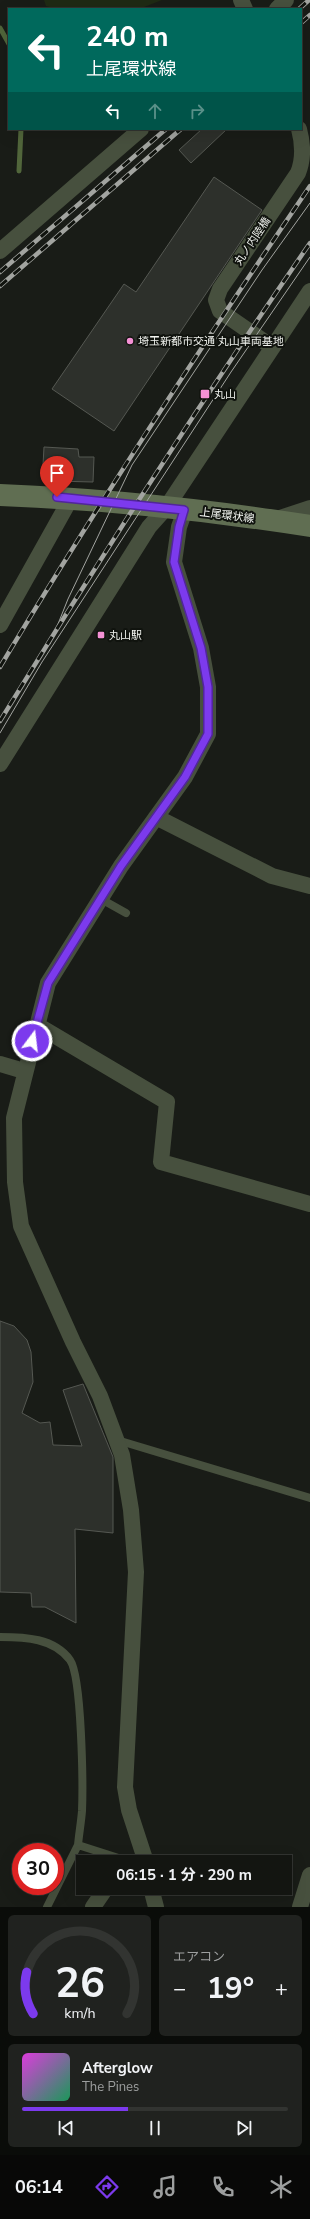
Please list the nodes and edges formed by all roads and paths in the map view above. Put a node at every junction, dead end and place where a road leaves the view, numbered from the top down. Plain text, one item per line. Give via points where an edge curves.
1 (286, 0) edge
2 (278, 8) edge
3 (140, 130) edge
4 (299, 130) edge
5 (0, 251) edge
6 (310, 291) edge
7 (272, 347) junction
8 (0, 495) edge
9 (71, 498) junction
10 (310, 508) edge
11 (175, 509) junction
12 (273, 520) junction
13 (310, 526) edge
14 (310, 533) edge
15 (0, 625) edge
16 (0, 764) edge
17 (156, 817) junction
18 (310, 886) edge
19 (101, 899) junction
20 (126, 913) dead end
21 (36, 1025) junction
22 (0, 1064) edge
23 (24, 1071) junction
24 (310, 1204) edge
25 (116, 1440) junction
26 (310, 1498) edge
27 (0, 1637) edge
28 (78, 1845) junction
29 (109, 1855) edge
30 (144, 1855) edge
31 (310, 1875) edge
32 (101, 1895) edge
33 (153, 1895) edge
34 (47, 1907) edge
35 (93, 1907) edge
36 (156, 1907) edge
37 (300, 1907) edge

1 - 2 street
3 - 5 street
4 - 7 street, 丸ノ内陸橋 via 303,155 298,173 217,295 220,311
6 - 7 street
7 - 11 street
8 - 9 main road, 上尾環状線
9 - 11 main road, 上尾環状線
9 - 15 street
10 - 12 street
11 - 12 main road, 上尾環状線
11 - 16 street via 149,527
11 - 17 street via 179,527 174,562 201,648 208,687 208,734 185,777
12 - 13 main road, 上尾環状線
13 - 14 street
17 - 18 street via 272,876
17 - 19 street
19 - 20 lane
19 - 21 street via 48,983
21 - 23 street
21 - 24 street via 167,1102 161,1162
22 - 23 street
23 - 25 street via 14,1118 15,1182 21,1226 100,1396
25 - 26 lane
25 - 30 street via 122,1455 131,1510 136,1572 125,1787 129,1810
27 - 28 lane via 21,1637 50,1644 70,1660 78,1681 82,1813
28 - 29 lane
28 - 34 lane
31 - 37 street
32 - 35 street
33 - 36 street

